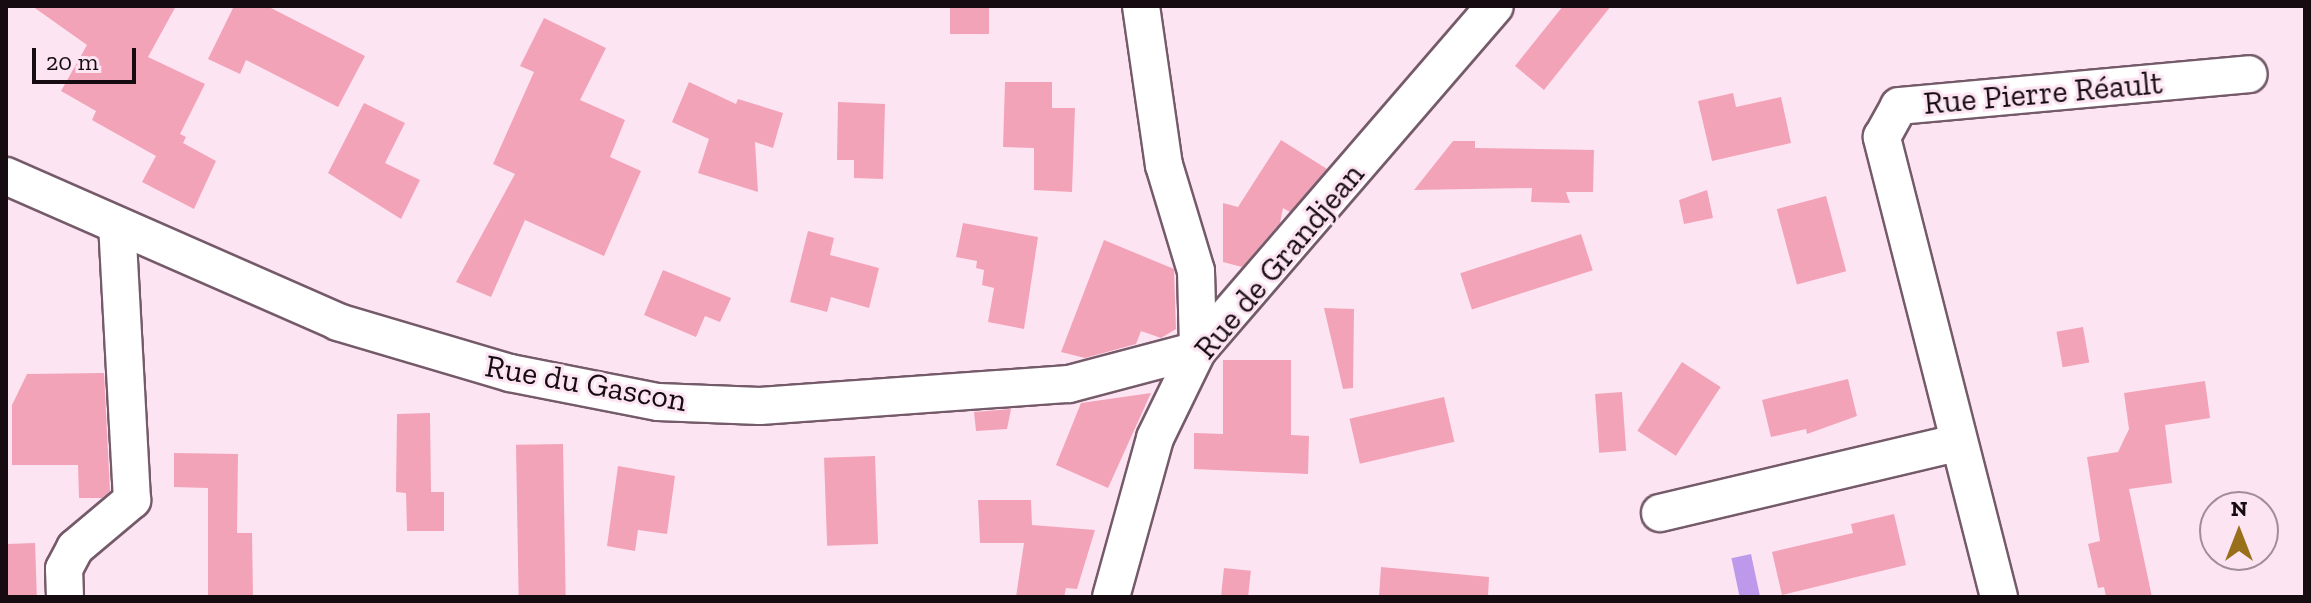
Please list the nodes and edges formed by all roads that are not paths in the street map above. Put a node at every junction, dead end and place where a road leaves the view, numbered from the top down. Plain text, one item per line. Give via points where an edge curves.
1 (1141, 6) edge
2 (1495, 6) edge
3 (2249, 74) dead end
4 (6, 176) edge
5 (117, 227) junction
6 (1198, 350) junction
7 (1957, 443) junction
8 (1660, 513) dead end
9 (65, 597) edge
10 (1111, 597) edge
11 (1999, 597) edge

1 - 6 street via 1164,165 1196,271
2 - 6 street, Rue de Grandjean
3 - 7 street, Rue Pierre Réault via 1899,106 1882,137
4 - 5 street, Rue du Gascon
5 - 6 street, Rue du Gascon via 338,322 510,373 658,402 760,406 1069,384
5 - 9 street via 132,500 75,548 64,569
6 - 10 street, Rue de Grandjean via 1155,438
7 - 8 street
7 - 11 street, Rue Pierre Réault

